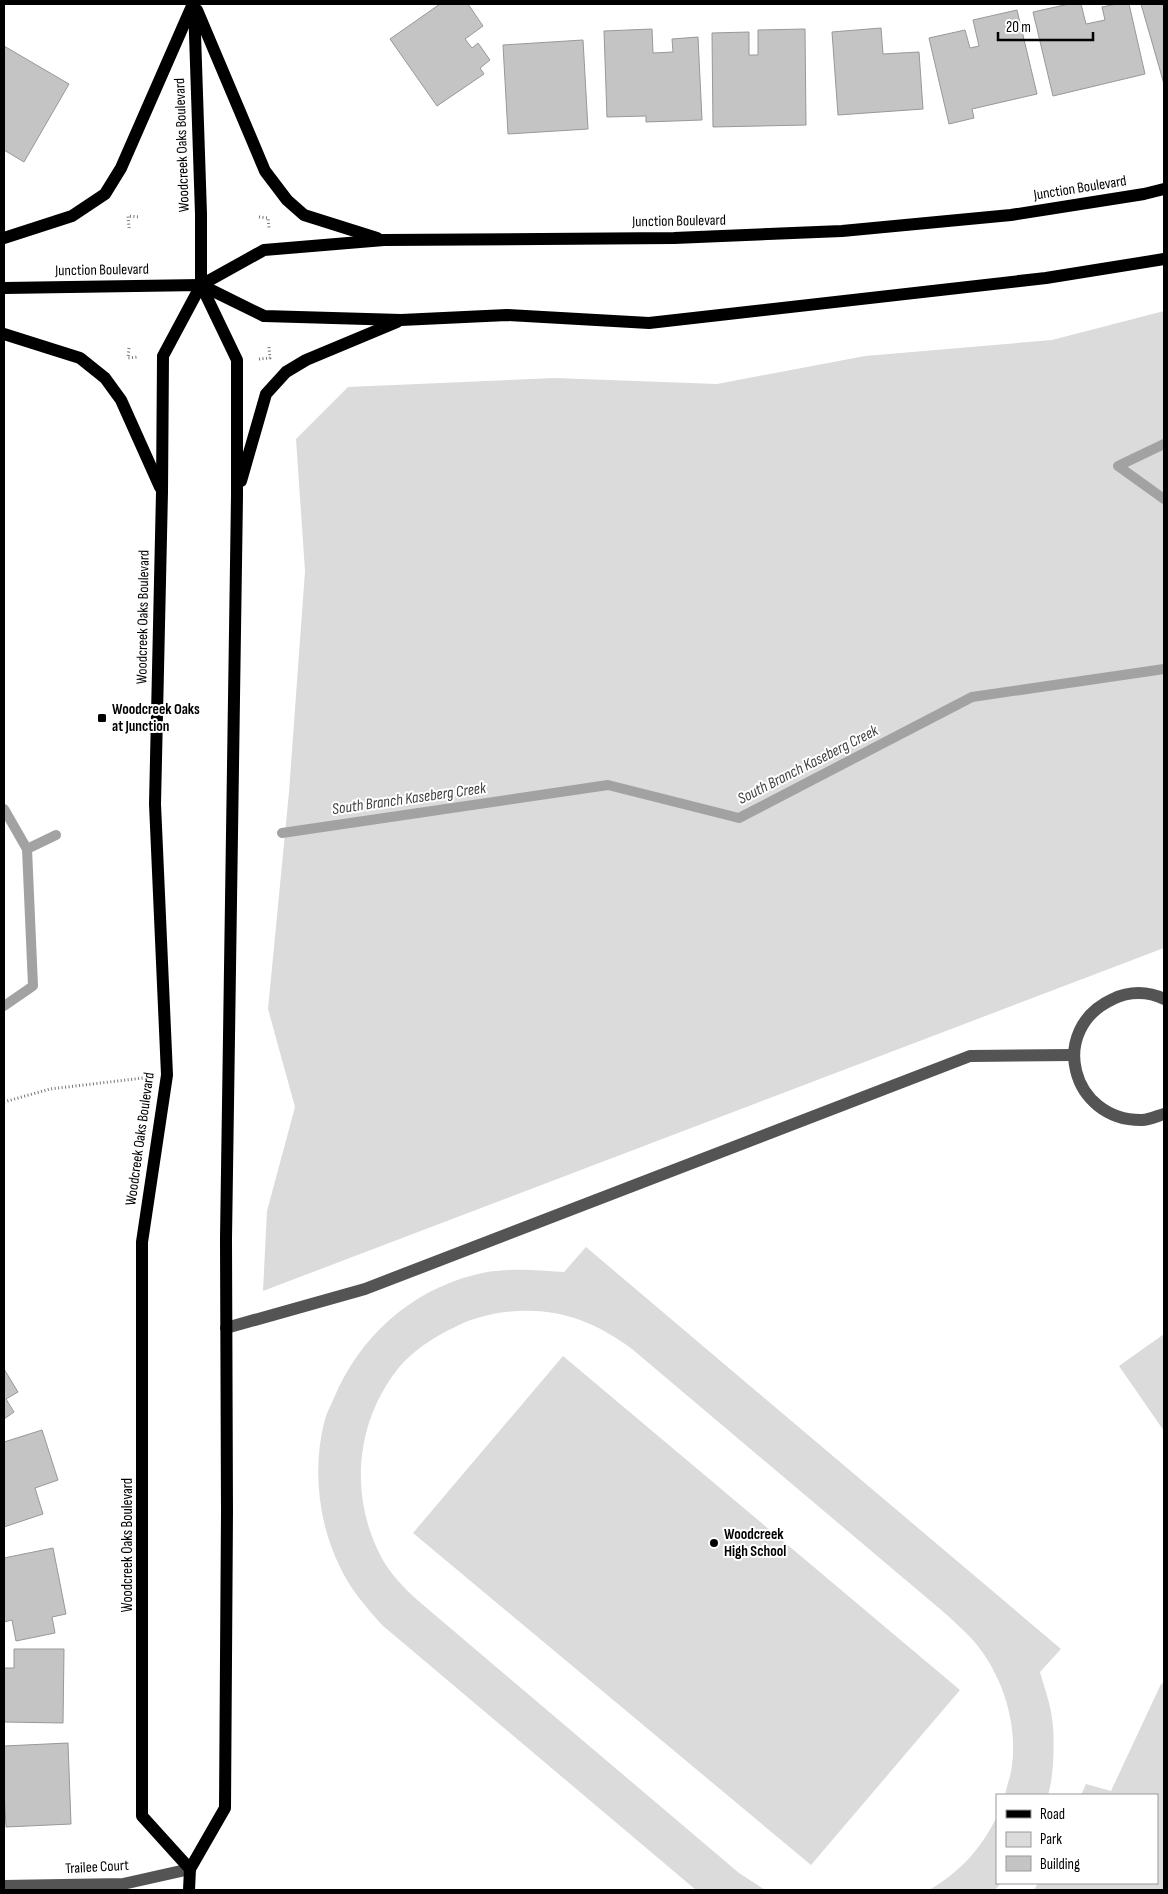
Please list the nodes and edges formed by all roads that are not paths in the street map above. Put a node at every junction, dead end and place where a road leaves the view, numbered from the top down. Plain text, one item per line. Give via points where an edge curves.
1 (194, 4) edge
2 (1164, 189) edge
3 (4, 238) edge
4 (384, 240) junction
5 (1164, 259) edge
6 (201, 285) junction
7 (4, 288) edge
8 (401, 320) junction
9 (4, 334) edge
10 (162, 492) junction
11 (237, 496) junction
12 (1164, 998) edge
13 (1073, 1055) junction
14 (1164, 1114) edge
15 (226, 1328) junction
16 (190, 1869) junction
17 (4, 1886) edge
18 (190, 1890) edge

1 - 3 main road via 121,168 105,194 72,216
1 - 4 main road via 265,171 287,200 304,215
1 - 6 main road, Woodcreek Oaks Boulevard
2 - 4 main road, Junction Boulevard via 1011,215 842,231 674,238
4 - 6 main road, Junction Boulevard via 264,250
5 - 8 main road, Junction Boulevard via 1036,279 649,323 507,315
6 - 7 main road, Junction Boulevard
6 - 8 main road, Junction Boulevard via 264,316
6 - 10 main road, Woodcreek Oaks Boulevard via 163,356
6 - 11 main road, Woodcreek Oaks Boulevard via 237,360
8 - 11 main road via 306,360 286,372 266,394
9 - 10 main road via 80,358 105,378 121,400
10 - 16 main road, Woodcreek Oaks Boulevard via 155,804 167,1075 142,1242 142,1816
11 - 15 main road, Woodcreek Oaks Boulevard
12 - 13 street via 1142,993 1122,994 1103,1003 1087,1016 1077,1035
13 - 14 street via 1077,1076 1087,1096 1103,1110 1123,1118 1144,1120
13 - 15 street via 970,1056 365,1289
15 - 16 main road, Woodcreek Oaks Boulevard via 225,1808
16 - 17 street, Trailee Court via 123,1884
16 - 18 main road, Woodcreek Oaks Boulevard

